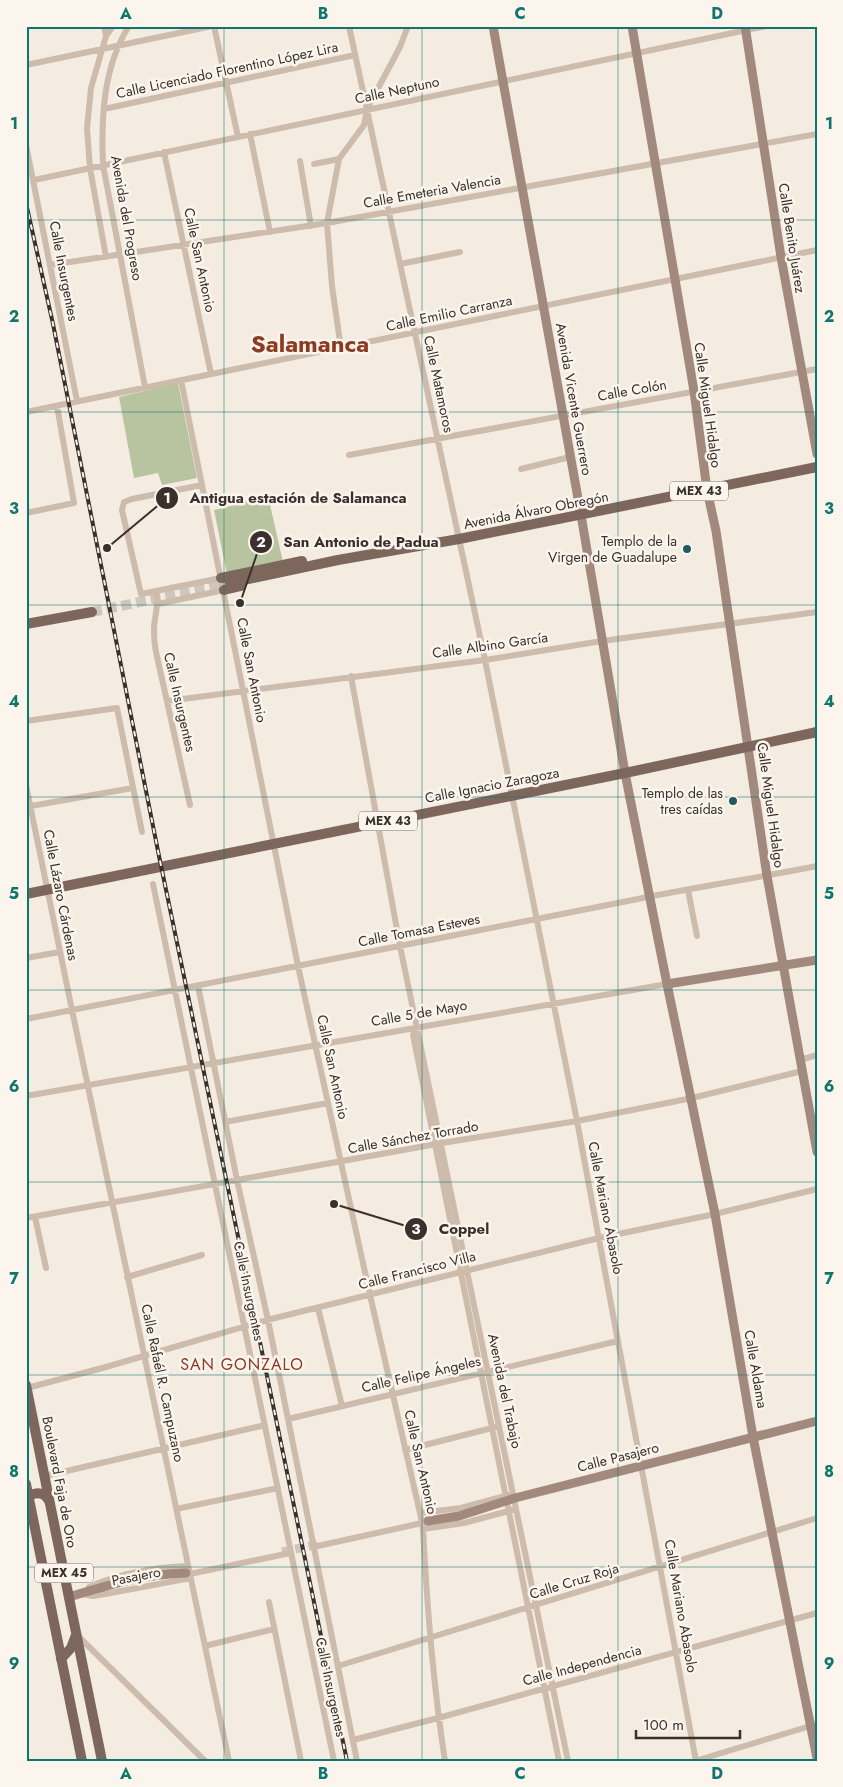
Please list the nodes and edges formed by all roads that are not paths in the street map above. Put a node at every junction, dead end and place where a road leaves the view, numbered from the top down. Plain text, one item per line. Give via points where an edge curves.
1 (104, 26) edge
2 (113, 26) edge
3 (129, 26) edge
4 (213, 26) edge
5 (349, 26) edge
6 (408, 26) edge
7 (493, 26) edge
8 (632, 26) edge
9 (766, 26) edge
10 (745, 28) edge
11 (106, 36) junction
12 (118, 46) junction
13 (102, 50) junction
14 (637, 53) junction
15 (355, 56) junction
16 (26, 66) edge
17 (503, 81) junction
18 (227, 84) junction
19 (104, 109) junction
20 (367, 109) junction
21 (250, 134) junction
22 (817, 134) edge
23 (238, 137) junction
24 (763, 144) junction
25 (26, 145) edge
26 (164, 152) junction
27 (339, 159) junction
28 (300, 161) dead end
29 (314, 164) dead end
30 (656, 164) junction
31 (103, 165) junction
32 (90, 168) junction
33 (34, 180) junction
34 (522, 188) junction
35 (389, 212) junction
36 (327, 223) junction
37 (311, 226) junction
38 (270, 232) junction
39 (184, 245) junction
40 (817, 250) edge
41 (460, 252) dead end
42 (120, 254) junction
43 (106, 257) junction
44 (781, 258) junction
45 (400, 264) junction
46 (50, 265) junction
47 (675, 280) junction
48 (544, 306) junction
49 (415, 333) junction
50 (341, 349) junction
51 (817, 369) edge
52 (801, 372) junction
53 (211, 374) junction
54 (181, 380) junction
55 (145, 386) junction
56 (694, 391) junction
57 (78, 401) junction
58 (57, 406) junction
59 (26, 412) edge
60 (563, 415) junction
61 (438, 438) junction
62 (817, 454) edge
63 (349, 456) dead end
64 (570, 457) junction
65 (817, 467) edge
66 (521, 469) dead end
67 (202, 485) junction
68 (706, 490) junction
69 (26, 513) edge
70 (581, 515) junction
71 (459, 539) junction
72 (225, 584) junction
73 (156, 591) junction
74 (158, 604) junction
75 (92, 612) tunnel mouth
76 (817, 612) edge
77 (26, 624) edge
78 (730, 624) junction
79 (602, 641) junction
80 (486, 660) junction
81 (351, 676) junction
82 (244, 690) junction
83 (167, 701) junction
84 (26, 721) edge
85 (817, 732) edge
86 (749, 747) junction
87 (625, 773) junction
88 (26, 785) edge
89 (133, 788) junction
90 (512, 796) junction
91 (190, 805) dead end
92 (31, 806) junction
93 (376, 823) junction
94 (142, 832) dead end
95 (274, 844) junction
96 (817, 866) edge
97 (767, 876) junction
98 (152, 884) dead end
99 (48, 890) junction
100 (688, 890) junction
101 (26, 894) edge
102 (650, 896) junction
103 (537, 919) junction
104 (696, 936) dead end
105 (400, 946) junction
106 (60, 952) junction
107 (26, 958) edge
108 (817, 960) edge
109 (298, 966) junction
110 (783, 966) junction
111 (667, 984) junction
112 (198, 986) junction
113 (175, 990) junction
114 (553, 1004) junction
115 (72, 1010) junction
116 (26, 1018) edge
117 (416, 1027) junction
118 (315, 1045) junction
119 (817, 1055) edge
120 (800, 1060) junction
121 (213, 1062) junction
122 (190, 1066) junction
123 (802, 1071) junction
124 (87, 1085) junction
125 (26, 1096) edge
126 (692, 1098) junction
127 (328, 1103) junction
128 (813, 1115) edge
129 (577, 1121) junction
130 (225, 1122) junction
131 (438, 1144) junction
132 (817, 1152) edge
133 (341, 1162) junction
134 (237, 1180) junction
135 (215, 1184) junction
136 (817, 1188) edge
137 (113, 1204) junction
138 (716, 1214) junction
139 (35, 1217) junction
140 (26, 1218) edge
141 (599, 1238) junction
142 (202, 1255) dead end
143 (46, 1268) dead end
144 (464, 1271) junction
145 (128, 1277) junction
146 (370, 1294) junction
147 (318, 1308) junction
148 (268, 1320) junction
149 (244, 1327) junction
150 (618, 1341) junction
151 (144, 1356) junction
152 (488, 1371) junction
153 (481, 1373) junction
154 (27, 1391) edge
155 (392, 1394) junction
156 (342, 1406) junction
157 (288, 1419) junction
158 (817, 1421) edge
159 (265, 1425) junction
160 (500, 1426) junction
161 (492, 1428) junction
162 (753, 1437) junction
163 (164, 1448) junction
164 (405, 1450) junction
165 (641, 1465) junction
166 (44, 1476) junction
167 (26, 1484) edge
168 (278, 1488) junction
169 (29, 1496) junction
170 (510, 1500) junction
171 (49, 1501) junction
172 (517, 1508) junction
173 (176, 1509) junction
174 (420, 1513) junction
175 (817, 1518) edge
176 (424, 1525) junction
177 (772, 1533) junction
178 (314, 1547) junction
179 (290, 1553) junction
180 (661, 1567) junction
181 (189, 1573) junction
182 (47, 1585) junction
183 (69, 1597) junction
184 (269, 1602) dead end
185 (536, 1605) junction
186 (528, 1608) junction
187 (817, 1613) edge
188 (789, 1621) junction
189 (274, 1629) junction
190 (76, 1634) junction
191 (430, 1638) junction
192 (205, 1646) junction
193 (676, 1652) junction
194 (61, 1659) junction
195 (338, 1666) junction
196 (553, 1686) junction
197 (544, 1688) junction
198 (438, 1718) junction
199 (813, 1724) edge
200 (352, 1740) junction
201 (332, 1751) junction
202 (817, 1758) edge
203 (82, 1761) edge
204 (102, 1761) edge
205 (205, 1761) edge
206 (229, 1761) edge
207 (301, 1761) edge
208 (328, 1761) edge
209 (334, 1761) edge
210 (357, 1761) edge
211 (445, 1761) edge
212 (559, 1761) edge
213 (568, 1761) edge
214 (696, 1761) edge

1 - 11 street
2 - 11 street
3 - 12 street, Avenida del Progreso
4 - 12 street
4 - 18 street
5 - 15 street, Calle Matamoros
6 - 20 street
7 - 17 street, Avenida Vicente Guerrero
8 - 14 street, Calle Miguel Hidalgo
9 - 10 street, Calle Neptuno
10 - 14 street, Calle Neptuno
10 - 24 street, Calle Benito Juárez
11 - 13 street
12 - 13 street
12 - 19 street, Avenida del Progreso
13 - 16 street
13 - 32 street via 91,88 87,128
14 - 17 street, Calle Neptuno
14 - 30 street, Calle Miguel Hidalgo
15 - 18 street, Calle Licenciado Florentino López Lira
15 - 20 street, Calle Matamoros
17 - 20 street, Calle Neptuno
17 - 34 street, Avenida Vicente Guerrero
18 - 19 street, Calle Licenciado Florentino López Lira
18 - 23 street
19 - 31 street, Avenida del Progreso
20 - 21 street, Calle Neptuno
20 - 27 street via 364,125
20 - 35 street, Calle Matamoros
21 - 23 street, Calle Neptuno
21 - 38 street
22 - 24 street, Calle Emeteria Valencia
23 - 26 street, Calle Neptuno
24 - 30 street, Calle Emeteria Valencia
24 - 44 street, Calle Benito Juárez
25 - 33 street, Calle Insurgentes
26 - 31 street, Calle Neptuno
26 - 39 street, Calle San Antonio
27 - 29 street
27 - 36 street
28 - 37 street
30 - 34 street, Calle Emeteria Valencia
30 - 47 street, Calle Miguel Hidalgo
31 - 32 street, Calle Neptuno
31 - 42 street, Avenida del Progreso
32 - 33 street, Calle Neptuno
32 - 43 street
33 - 46 street, Calle Insurgentes
34 - 35 street, Calle Emeteria Valencia
34 - 48 street, Avenida Vicente Guerrero
35 - 36 street, Calle Emeteria Valencia
35 - 45 street, Calle Matamoros
36 - 37 street, Calle Emeteria Valencia
36 - 50 street
37 - 38 street, Calle Emeteria Valencia
38 - 39 street, Calle Emeteria Valencia
39 - 42 street, Calle Emeteria Valencia
39 - 53 street, Calle San Antonio
40 - 44 street, Calle Emilio Carranza
41 - 45 street
42 - 43 street, Calle Emeteria Valencia
42 - 55 street, Avenida del Progreso
43 - 46 street, Calle Emeteria Valencia
44 - 47 street, Calle Emilio Carranza
44 - 52 street, Calle Benito Juárez
45 - 49 street, Calle Matamoros
46 - 57 street, Calle Insurgentes
47 - 48 street, Calle Emilio Carranza
47 - 56 street, Calle Miguel Hidalgo
48 - 49 street, Calle Emilio Carranza
48 - 60 street, Avenida Vicente Guerrero
49 - 50 street, Calle Emilio Carranza
49 - 61 street, Calle Matamoros
50 - 53 street, Calle Emilio Carranza
51 - 52 street, Calle Colón
52 - 56 street, Calle Colón
52 - 62 street, Calle Benito Juárez
53 - 54 street, Calle Emilio Carranza
54 - 55 street, Calle Emilio Carranza
54 - 67 street, Calle San Antonio
55 - 57 street, Calle Emilio Carranza
56 - 60 street, Calle Colón
56 - 68 street, Calle Miguel Hidalgo
57 - 58 street, Calle Emilio Carranza
58 - 59 street, Calle Emilio Carranza
58 - 69 street via 74,504
60 - 61 street, Calle Colón
60 - 64 street, Avenida Vicente Guerrero
61 - 63 street, Calle Colón
61 - 71 street, Calle Matamoros
64 - 66 street
64 - 70 street, Avenida Vicente Guerrero
65 - 68 main road, Avenida Álvaro Obregón / MEX 43
67 - 72 street, Calle San Antonio
67 - 73 street via 124,502 122,510 141,594
68 - 70 main road, Avenida Álvaro Obregón / MEX 43
68 - 78 street, Calle Miguel Hidalgo via 716,531
70 - 71 main road, Avenida Álvaro Obregón / MEX 43
70 - 79 street, Avenida Vicente Guerrero
71 - 72 main road, Avenida Álvaro Obregón / MEX 43 via 338,560 316,570
71 - 80 street, Calle Matamoros
72 - 73 street
72 - 74 street
72 - 82 street, Calle San Antonio
73 - 74 street, Calle Insurgentes
74 - 83 street, Calle Insurgentes via 154,636
75 - 77 main road
76 - 78 street, Calle Albino García
78 - 79 street, Calle Albino García
78 - 86 street, Calle Miguel Hidalgo
79 - 80 street, Calle Albino García
79 - 87 street, Avenida Vicente Guerrero
80 - 81 street, Calle Albino García
80 - 90 street, Calle Mariano Abasolo
81 - 82 street, Calle Albino García
81 - 93 street, Avenida del Trabajo
82 - 83 street, Calle Albino García
82 - 95 street, Calle San Antonio
83 - 91 street, Calle Insurgentes
84 - 89 street via 117,708
85 - 86 main road, Calle Ignacio Zaragoza / MEX 43
86 - 87 main road, Calle Ignacio Zaragoza / MEX 43
86 - 97 street, Calle Miguel Hidalgo
87 - 90 main road, Calle Ignacio Zaragoza / MEX 43
87 - 102 street, Avenida Vicente Guerrero
88 - 92 street, Calle Lázaro Cárdenas
89 - 92 street
89 - 94 street
90 - 93 main road, Calle Ignacio Zaragoza / MEX 43
90 - 103 street, Calle Mariano Abasolo
92 - 99 street, Calle Lázaro Cárdenas
93 - 95 main road, Calle Ignacio Zaragoza / MEX 43
93 - 105 street, Avenida del Trabajo
95 - 99 main road, Calle Ignacio Zaragoza / MEX 43
95 - 109 street, Calle San Antonio
96 - 97 street, Calle Tomasa Esteves
97 - 100 street, Calle Tomasa Esteves
97 - 110 street, Calle Miguel Hidalgo
98 - 113 street, Calle Insurgentes
99 - 101 main road, Calle Ignacio Zaragoza / MEX 43
99 - 106 street, Calle Lázaro Cárdenas
100 - 102 street, Calle Tomasa Esteves
100 - 104 street
102 - 103 street, Calle Tomasa Esteves
102 - 111 street, Avenida Vicente Guerrero
103 - 105 street, Calle Tomasa Esteves
103 - 114 street, Calle Mariano Abasolo
105 - 109 street, Calle Tomasa Esteves
105 - 117 street, Avenida del Trabajo
106 - 107 street
106 - 115 street, Calle Lázaro Cárdenas
108 - 110 street, Calle 5 de Mayo
109 - 112 street, Calle Tomasa Esteves
109 - 118 street, Calle San Antonio
110 - 111 street, Calle 5 de Mayo
110 - 120 street, Calle Miguel Hidalgo
111 - 114 street, Calle 5 de Mayo
111 - 126 street, Calle Aldama
112 - 113 street, Calle Tomasa Esteves
112 - 121 street, Calle Insurgentes
113 - 115 street, Calle Tomasa Esteves
113 - 122 street, Calle Insurgentes
114 - 117 street, Calle 5 de Mayo
114 - 129 street, Calle Mariano Abasolo
115 - 116 street, Calle Tomasa Esteves
115 - 124 street, Calle Rafaél R. Campuzano
117 - 118 street, Calle 5 de Mayo
117 - 131 street, Avenida del Trabajo via 413,1035
118 - 121 street, Calle 5 de Mayo
118 - 127 street, Calle San Antonio
119 - 120 street
120 - 123 street, Calle Miguel Hidalgo
121 - 122 street, Calle 5 de Mayo
121 - 130 street, Calle Insurgentes
122 - 124 street, Calle 5 de Mayo
122 - 135 street, Calle Insurgentes
123 - 126 street, Calle Sánchez Torrado
123 - 128 street, Calle Miguel Hidalgo
124 - 125 street, Calle 5 de Mayo
124 - 137 street, Calle Rafaél R. Campuzano
126 - 129 street, Calle Sánchez Torrado
126 - 138 street, Calle Aldama
127 - 130 street
127 - 133 street, Calle San Antonio
128 - 132 street, Calle Miguel Hidalgo
129 - 131 street, Calle Sánchez Torrado
129 - 141 street, Calle Mariano Abasolo
130 - 134 street, Calle Insurgentes
131 - 133 street, Calle Sánchez Torrado
131 - 144 street, Avenida del Trabajo
133 - 134 street, Calle Sánchez Torrado
133 - 146 street, Calle San Antonio
134 - 135 street, Calle Sánchez Torrado
134 - 148 street, Calle Insurgentes
135 - 137 street, Calle Sánchez Torrado
135 - 149 street, Calle Insurgentes
136 - 138 street, Calle Francisco Villa
137 - 139 street, Calle Sánchez Torrado
137 - 145 street, Calle Rafaél R. Campuzano
138 - 141 street, Calle Francisco Villa
138 - 162 street, Calle Aldama
139 - 140 street, Calle Sánchez Torrado
139 - 143 street
141 - 144 street, Calle Francisco Villa
141 - 150 street, Calle Mariano Abasolo
142 - 145 street
144 - 146 street, Calle Francisco Villa
144 - 152 street, Avenida del Trabajo
144 - 153 street, Avenida del Trabajo
145 - 151 street, Calle Rafaél R. Campuzano
146 - 147 street, Calle Francisco Villa
146 - 155 street, Calle San Antonio
147 - 148 street, Calle Francisco Villa
147 - 156 street
148 - 149 street, Calle Francisco Villa
148 - 157 street, Calle Insurgentes
149 - 151 street, Calle Francisco Villa
149 - 159 street, Calle Insurgentes
150 - 152 street, Calle Felipe Ángeles
150 - 165 street, Calle Mariano Abasolo
151 - 154 street, Calle Francisco Villa
151 - 163 street, Calle Rafaél R. Campuzano
152 - 153 street, Calle Felipe Ángeles
152 - 160 street, Avenida del Trabajo
153 - 155 street, Calle Felipe Ángeles
153 - 161 street, Avenida del Trabajo
154 - 166 main road, Boulevard Faja de Oro / MEX 45
155 - 156 street, Calle Felipe Ángeles
155 - 164 street, Calle San Antonio
156 - 157 street, Calle Felipe Ángeles
157 - 178 street, Calle Insurgentes
158 - 162 street, Calle Pasajero
159 - 163 street
159 - 168 street, Calle Insurgentes
160 - 161 street
160 - 170 street, Avenida del Trabajo
161 - 164 street
161 - 170 street, Avenida del Trabajo
162 - 165 street, Calle Pasajero
162 - 177 street, Calle Aldama
163 - 166 street
163 - 173 street, Calle Rafaél R. Campuzano
164 - 174 street, Calle San Antonio
165 - 170 street, Calle Pasajero
165 - 180 street, Calle Mariano Abasolo
166 - 171 main road, Boulevard Faja de Oro / MEX 45
167 - 169 main road, MEX 45
168 - 173 street
168 - 179 street, Calle Insurgentes
169 - 171 main road via 44,1494
169 - 182 main road, MEX 45
170 - 172 street, Avenida del Trabajo
170 - 172 street
170 - 174 street
170 - 176 street, Calle Pasajero
170 - 186 street, Avenida del Trabajo
171 - 183 main road, Boulevard Faja de Oro / MEX 45
172 - 185 street, Avenida del Trabajo
173 - 181 street, Calle Rafaél R. Campuzano
174 - 176 street, Calle San Antonio
175 - 177 street, Calle Cruz Roja
176 - 178 street, Calle Pasajero
176 - 191 street, Calle San Antonio
177 - 180 street, Calle Cruz Roja
177 - 188 street, Calle Aldama
178 - 195 street, Calle Insurgentes
179 - 181 street
179 - 201 street, Calle Insurgentes
180 - 185 street, Calle Cruz Roja
180 - 193 street, Calle Mariano Abasolo
181 - 183 street via 146,1576
181 - 192 street, Calle Rafaél R. Campuzano
182 - 183 main road via 56,1595
182 - 194 main road, MEX 45
183 - 190 main road, Boulevard Faja de Oro / MEX 45
184 - 189 street
185 - 186 street, Calle Cruz Roja
185 - 196 street, Avenida del Trabajo
186 - 191 street, Calle Cruz Roja
186 - 197 street, Avenida del Trabajo
187 - 188 street, Calle Independencia
188 - 193 street, Calle Independencia
188 - 199 street, Calle Aldama
189 - 192 street
189 - 207 street
190 - 194 main road via 71,1648
190 - 204 main road, Boulevard Faja de Oro / MEX 45
190 - 205 street
191 - 195 street, Calle Cruz Roja
191 - 198 street, Calle San Antonio
192 - 206 street, Calle Rafaél R. Campuzano
193 - 196 street, Calle Independencia
193 - 214 street, Calle Mariano Abasolo
194 - 203 main road, MEX 45
195 - 200 street, Calle Insurgentes
196 - 197 street, Calle Independencia
196 - 213 street, Avenida del Trabajo
197 - 198 street, Calle Independencia
197 - 212 street, Avenida del Trabajo
198 - 200 street, Calle Independencia
198 - 211 street, Calle San Antonio
199 - 202 street, Calle Aldama
199 - 214 street
200 - 210 street, Calle Insurgentes
201 - 208 street
201 - 209 street, Calle Insurgentes

